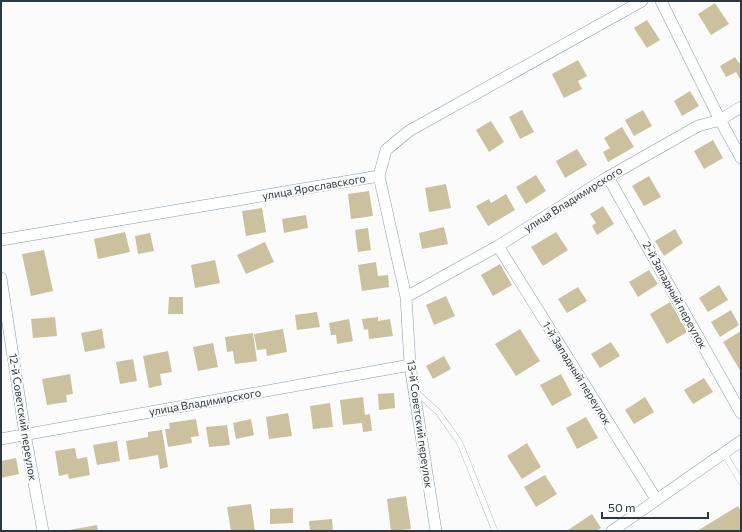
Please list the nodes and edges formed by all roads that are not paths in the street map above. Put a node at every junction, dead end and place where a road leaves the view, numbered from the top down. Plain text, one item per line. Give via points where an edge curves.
1 (642, 1) edge
2 (661, 1) edge
3 (741, 107) edge
4 (720, 120) junction
5 (741, 158) edge
6 (379, 176) junction
7 (608, 177) junction
8 (1, 240) edge
9 (498, 246) junction
10 (1, 278) edge
11 (406, 297) junction
12 (410, 365) junction
13 (414, 390) junction
14 (741, 413) edge
15 (25, 434) junction
16 (1, 439) edge
17 (741, 441) edge
18 (724, 453) junction
19 (741, 482) edge
20 (656, 499) junction
21 (43, 531) edge
22 (436, 531) edge
23 (495, 531) edge
24 (612, 531) edge

1 - 6 street, улица Ярославского via 410,131 386,150
2 - 4 street
3 - 4 street, улица Владимирского
4 - 5 street
4 - 7 street, улица Владимирского via 698,126
6 - 8 street, улица Ярославского
6 - 11 street, 13-й Советский переулок
7 - 9 street, улица Владимирского
7 - 14 street, 2-й Западный переулок
9 - 11 street, улица Владимирского
9 - 20 street, 1-й Западный переулок
10 - 15 street, 12-й Советский переулок
11 - 12 street, 13-й Советский переулок
12 - 13 street, 13-й Советский переулок
12 - 15 street, улица Владимирского
13 - 22 street, 13-й Советский переулок
13 - 23 lane via 438,412 460,443
15 - 16 street, улица Владимирского
15 - 21 street, 12-й Советский переулок
17 - 18 street
18 - 19 lane
18 - 20 street
20 - 24 street

